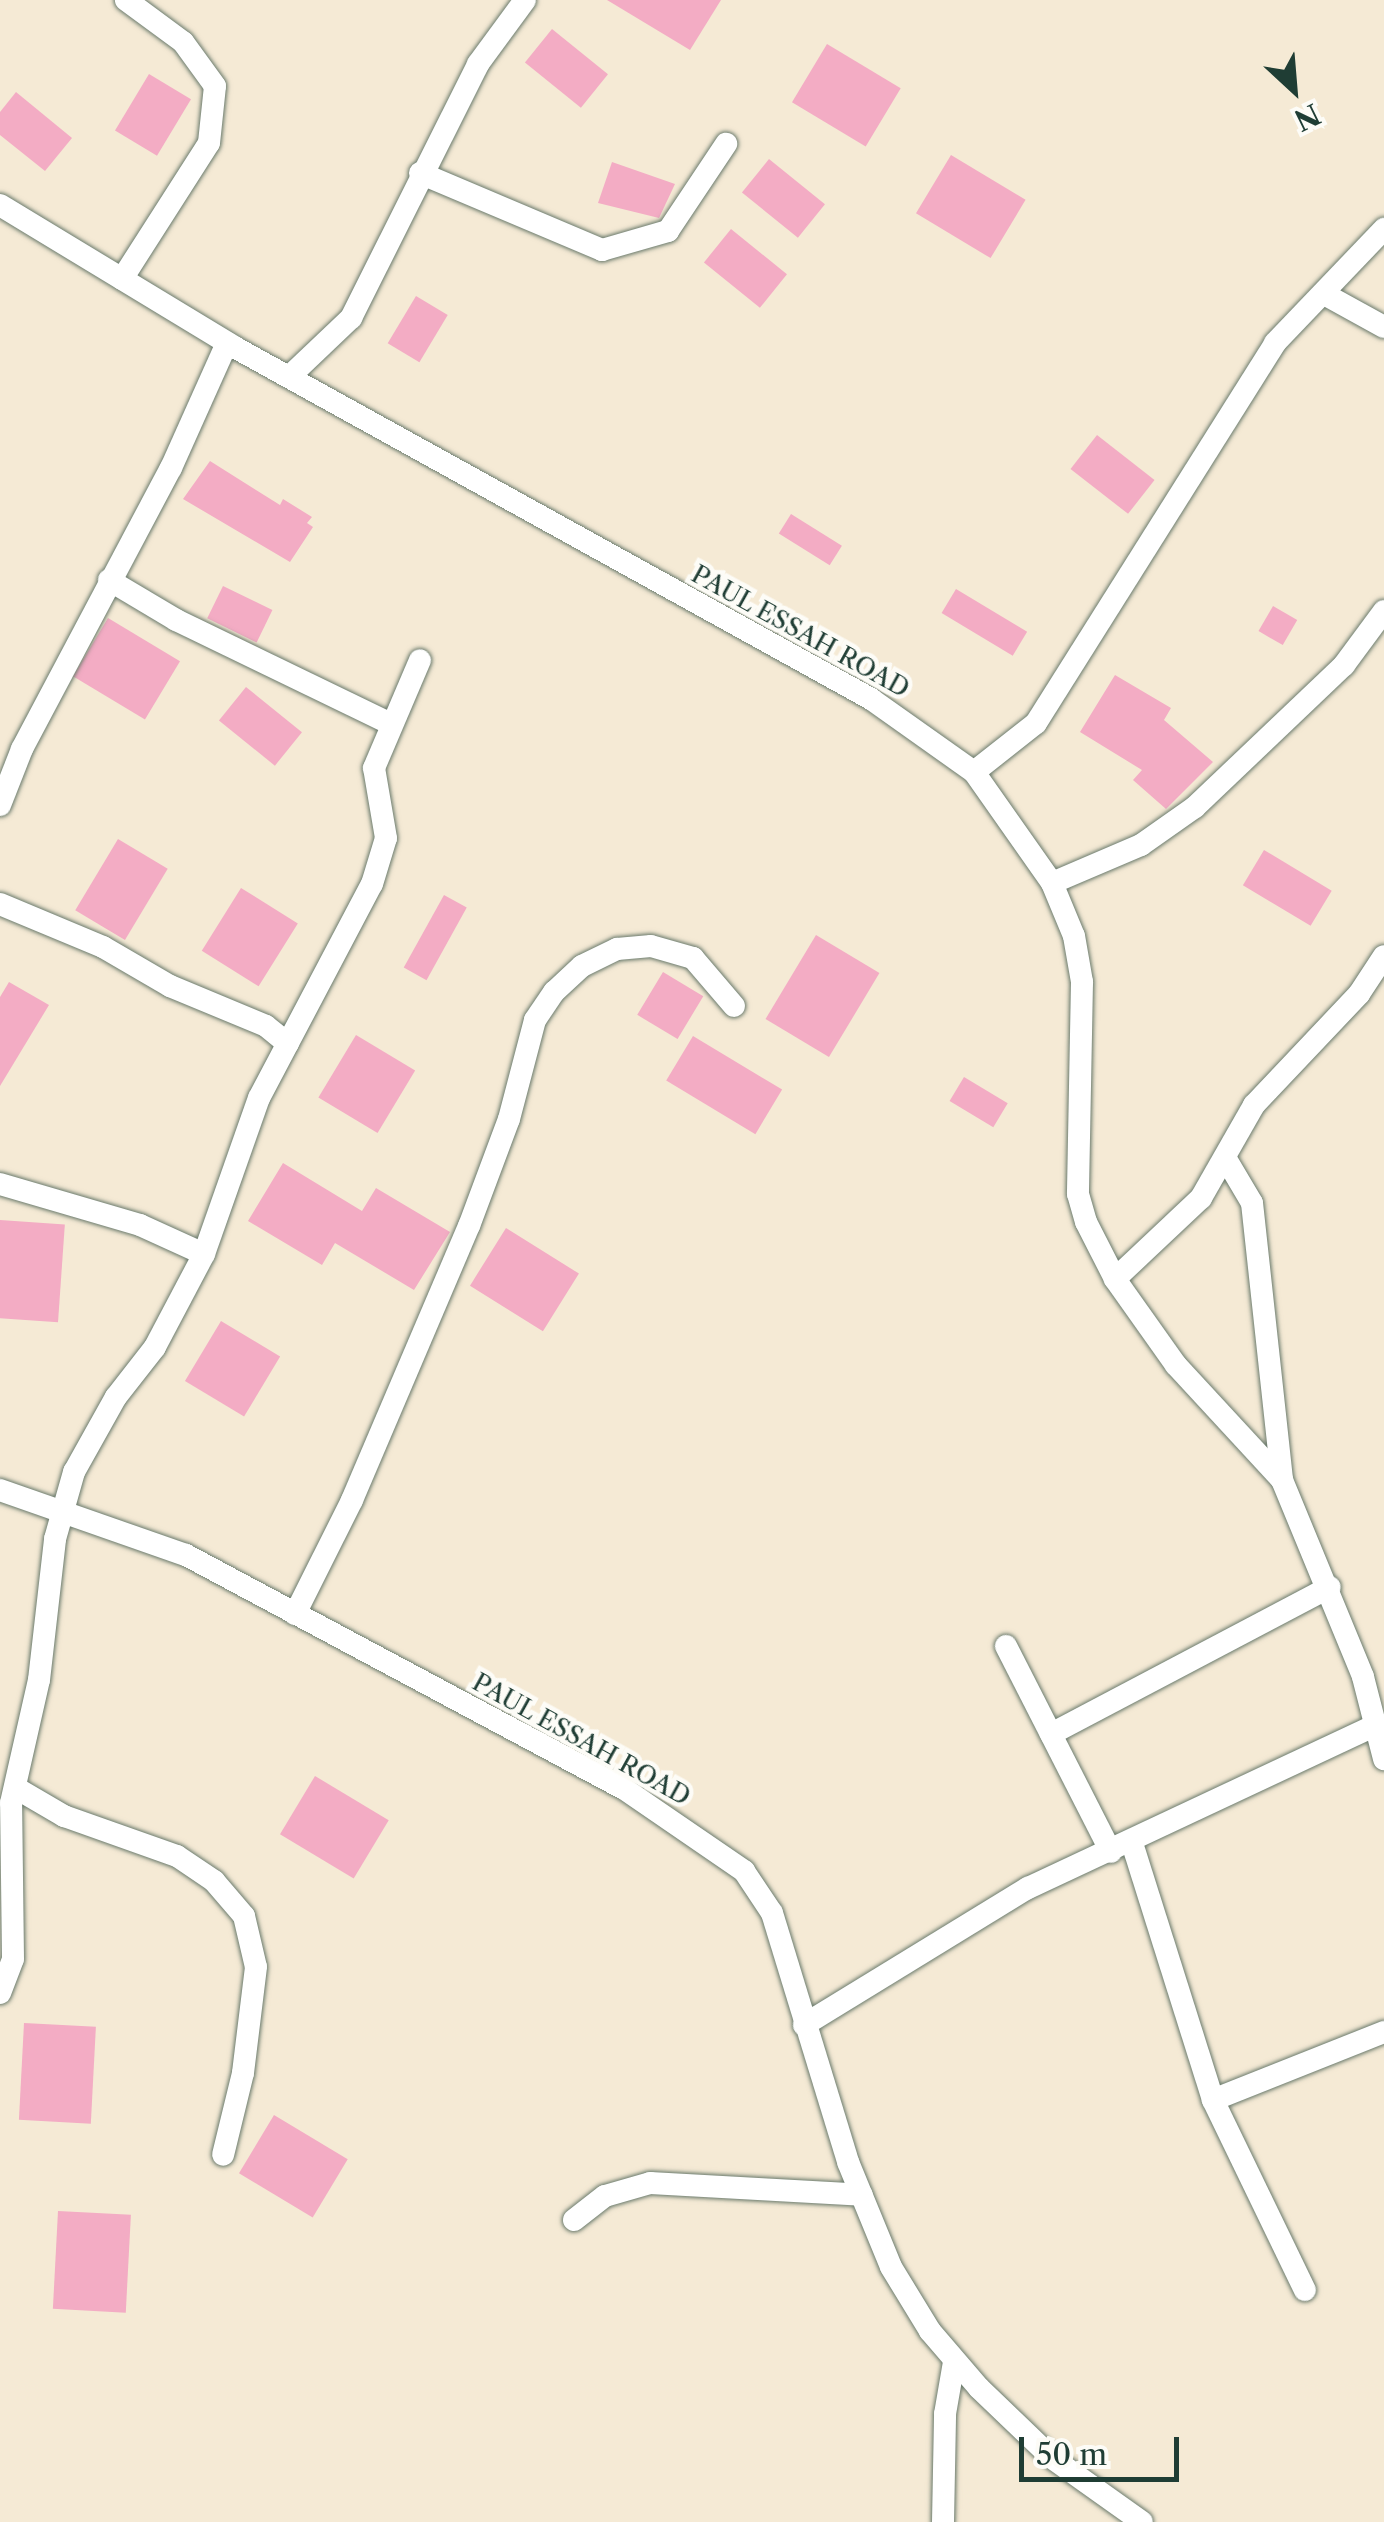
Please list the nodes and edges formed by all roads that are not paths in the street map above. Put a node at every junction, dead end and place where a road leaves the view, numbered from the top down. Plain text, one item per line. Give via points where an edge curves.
1 (126, 0) edge
2 (525, 0) edge
3 (726, 144) dead end
4 (420, 173) junction
5 (0, 205) edge
6 (1384, 229) edge
7 (122, 280) junction
8 (1324, 294) junction
9 (1384, 327) edge
10 (227, 343) junction
11 (289, 378) junction
12 (109, 580) junction
13 (1384, 611) edge
14 (420, 660) dead end
15 (390, 724) junction
16 (11, 745) edge
17 (974, 772) junction
18 (0, 805) edge
19 (1052, 883) junction
20 (0, 904) edge
21 (1384, 956) edge
22 (734, 1006) dead end
23 (288, 1044) junction
24 (1226, 1159) junction
25 (0, 1184) edge
26 (204, 1254) junction
27 (1114, 1280) junction
28 (1282, 1480) junction
29 (0, 1490) edge
30 (67, 1511) junction
31 (1330, 1588) junction
32 (296, 1614) junction
33 (1006, 1646) dead end
34 (1374, 1673) edge
35 (1374, 1726) junction
36 (1051, 1734) junction
37 (1384, 1758) edge
38 (16, 1788) junction
39 (1122, 1848) junction
40 (0, 1993) edge
41 (804, 2025) junction
42 (1384, 2032) edge
43 (1213, 2100) junction
44 (223, 2155) dead end
45 (862, 2195) junction
46 (574, 2220) dead end
47 (1305, 2290) dead end
48 (954, 2362) junction
49 (943, 2522) edge
50 (1142, 2522) edge

1 - 7 street via 183,42 215,86 209,143
2 - 4 street via 478,64
3 - 4 street via 668,230 602,250
4 - 11 street via 351,318
5 - 7 street, PAUL ESSAH ROAD
6 - 8 street
7 - 10 street, PAUL ESSAH ROAD
8 - 9 street
8 - 17 street via 1275,343 1036,723
10 - 11 street, PAUL ESSAH ROAD
10 - 12 street via 171,468
11 - 17 street, PAUL ESSAH ROAD via 871,699
12 - 15 street via 176,620
12 - 16 street
13 - 19 street via 1344,665 1195,807 1141,845
14 - 15 street
15 - 23 street via 373,783 386,838 382,856
16 - 18 street
17 - 19 street, PAUL ESSAH ROAD
19 - 27 street, PAUL ESSAH ROAD via 1074,936 1082,982 1078,1194
20 - 23 street via 103,946 170,986 266,1026
21 - 24 street via 1360,994 1264,1092
22 - 32 street via 693,958 651,946 617,949 582,966 554,992 535,1020 509,1119 469,1226
23 - 26 street via 258,1098
24 - 27 street via 1201,1198
24 - 28 street via 1252,1203
25 - 26 street via 140,1226
26 - 30 street via 155,1346 92,1436 74,1472
27 - 28 street, PAUL ESSAH ROAD via 1176,1366
28 - 31 street, PAUL ESSAH ROAD
29 - 30 street, PAUL ESSAH ROAD
30 - 32 street, PAUL ESSAH ROAD via 186,1555
30 - 38 street via 55,1539 44,1652
31 - 34 street, PAUL ESSAH ROAD
31 - 36 street
32 - 41 street, PAUL ESSAH ROAD via 623,1788 744,1871 772,1913
33 - 36 street
34 - 35 street, PAUL ESSAH ROAD
35 - 37 street, PAUL ESSAH ROAD
35 - 39 street
36 - 39 street
38 - 40 street via 13,1958
38 - 44 street via 64,1816 177,1856 214,1881 244,1916 256,1967 243,2073
39 - 41 street via 1028,1888
39 - 43 street
41 - 45 street, PAUL ESSAH ROAD
42 - 43 street
43 - 47 street
45 - 46 street via 650,2182 604,2196
45 - 48 street, PAUL ESSAH ROAD via 891,2267
48 - 49 street via 945,2414
48 - 50 street, PAUL ESSAH ROAD via 1052,2458

